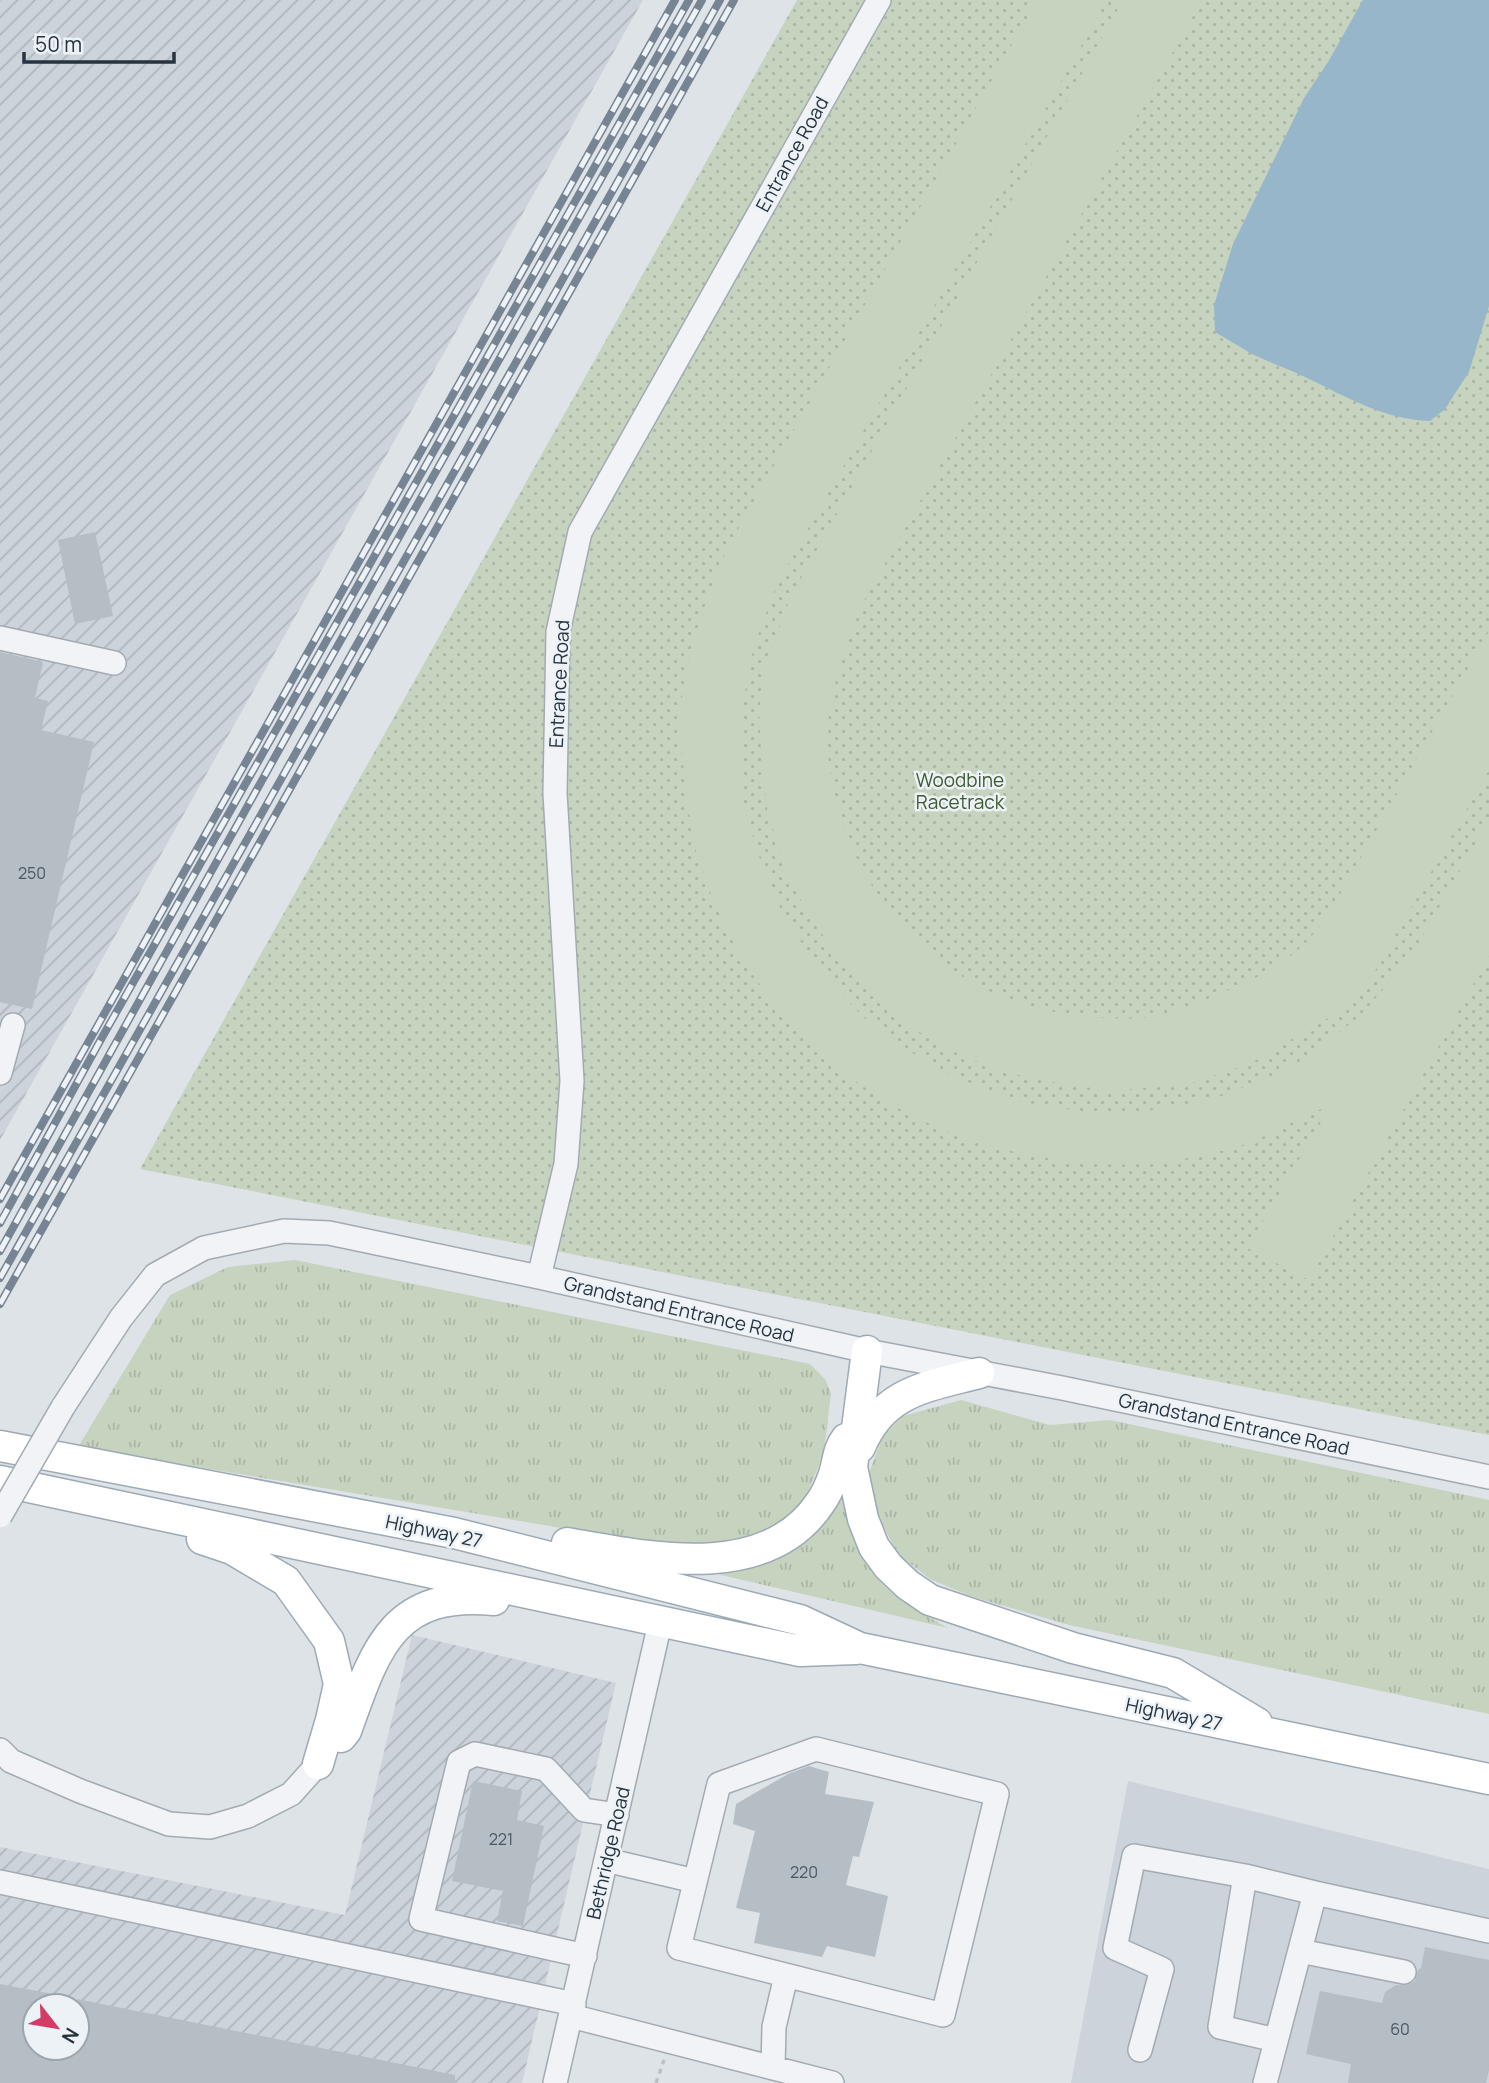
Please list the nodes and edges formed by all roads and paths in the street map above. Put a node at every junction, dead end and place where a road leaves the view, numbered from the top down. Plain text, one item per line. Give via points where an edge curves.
1 (879, 0) edge
2 (0, 638) edge
3 (114, 663) dead end
4 (13, 1025) dead end
5 (0, 1073) edge
6 (539, 1277) junction
7 (867, 1351) junction
8 (979, 1373) junction
9 (858, 1426) junction
10 (0, 1446) edge
11 (852, 1466) junction
12 (1489, 1477) edge
13 (0, 1481) edge
14 (79, 1497) junction
15 (0, 1516) edge
16 (454, 1533) junction
17 (607, 1612) junction
18 (660, 1623) junction
19 (860, 1648) junction
20 (1279, 1736) junction
21 (0, 1750) edge
22 (318, 1764) junction
23 (1489, 1779) edge
24 (617, 1815) junction
25 (606, 1860) junction
26 (1245, 1877) junction
27 (695, 1881) junction
28 (0, 1882) edge
29 (1315, 1893) junction
30 (1489, 1931) edge
31 (1300, 1951) junction
32 (585, 1956) junction
33 (1404, 1972) dead end
34 (786, 1976) junction
35 (572, 2010) junction
36 (1276, 2040) junction
37 (1140, 2050) dead end
38 (773, 2068) junction
39 (555, 2083) edge
40 (832, 2083) edge
41 (1265, 2083) edge

1 - 6 street, Entrance Road via 580,531 558,632 555,779 572,1080 566,1164
2 - 3 street
4 - 5 street
6 - 7 street, Grandstand Entrance Road
6 - 15 street, Grandstand Entrance Road, bridge via 329,1233 284,1231 204,1248 155,1275 121,1318
7 - 8 street, Grandstand Entrance Road
7 - 9 main road
8 - 11 main road via 904,1394 888,1405 865,1435
8 - 12 street, Grandstand Entrance Road
9 - 11 main road
9 - 16 main road via 841,1445 821,1502 807,1520 762,1550 722,1559 638,1555 535,1538
10 - 16 main road, Highway 27
11 - 20 main road via 874,1547 908,1585 930,1600 1073,1648 1173,1672
13 - 14 main road, Highway 27
14 - 17 main road, Highway 27
14 - 22 main road via 232,1549 286,1581 329,1641 339,1684
16 - 19 main road, Highway 27 via 800,1620
17 - 18 main road, Highway 27
17 - 22 main road via 466,1597 429,1604 388,1634 370,1664 346,1731
18 - 19 main road, Highway 27 via 800,1651
18 - 24 street, Bethridge Road
19 - 20 main road, Highway 27
20 - 23 main road, Highway 27
21 - 22 street via 11,1761 169,1824 210,1827 248,1816 291,1794
24 - 25 street, Bethridge Road
24 - 32 street via 584,1810 546,1769 475,1754 459,1762 421,1919
25 - 27 street
25 - 32 street, Bethridge Road
26 - 29 street
26 - 36 street via 1220,2026
26 - 37 street via 1134,1857 1115,1948 1162,1969
27 - 34 street via 679,1948
27 - 34 street via 719,1784 816,1749 997,1794 943,2015
28 - 35 street
29 - 30 street
29 - 31 street
31 - 33 street
31 - 36 street
32 - 35 street, Bethridge Road
34 - 38 street via 774,2027
35 - 38 street
35 - 39 street, Bethridge Road
36 - 41 street
38 - 40 street

